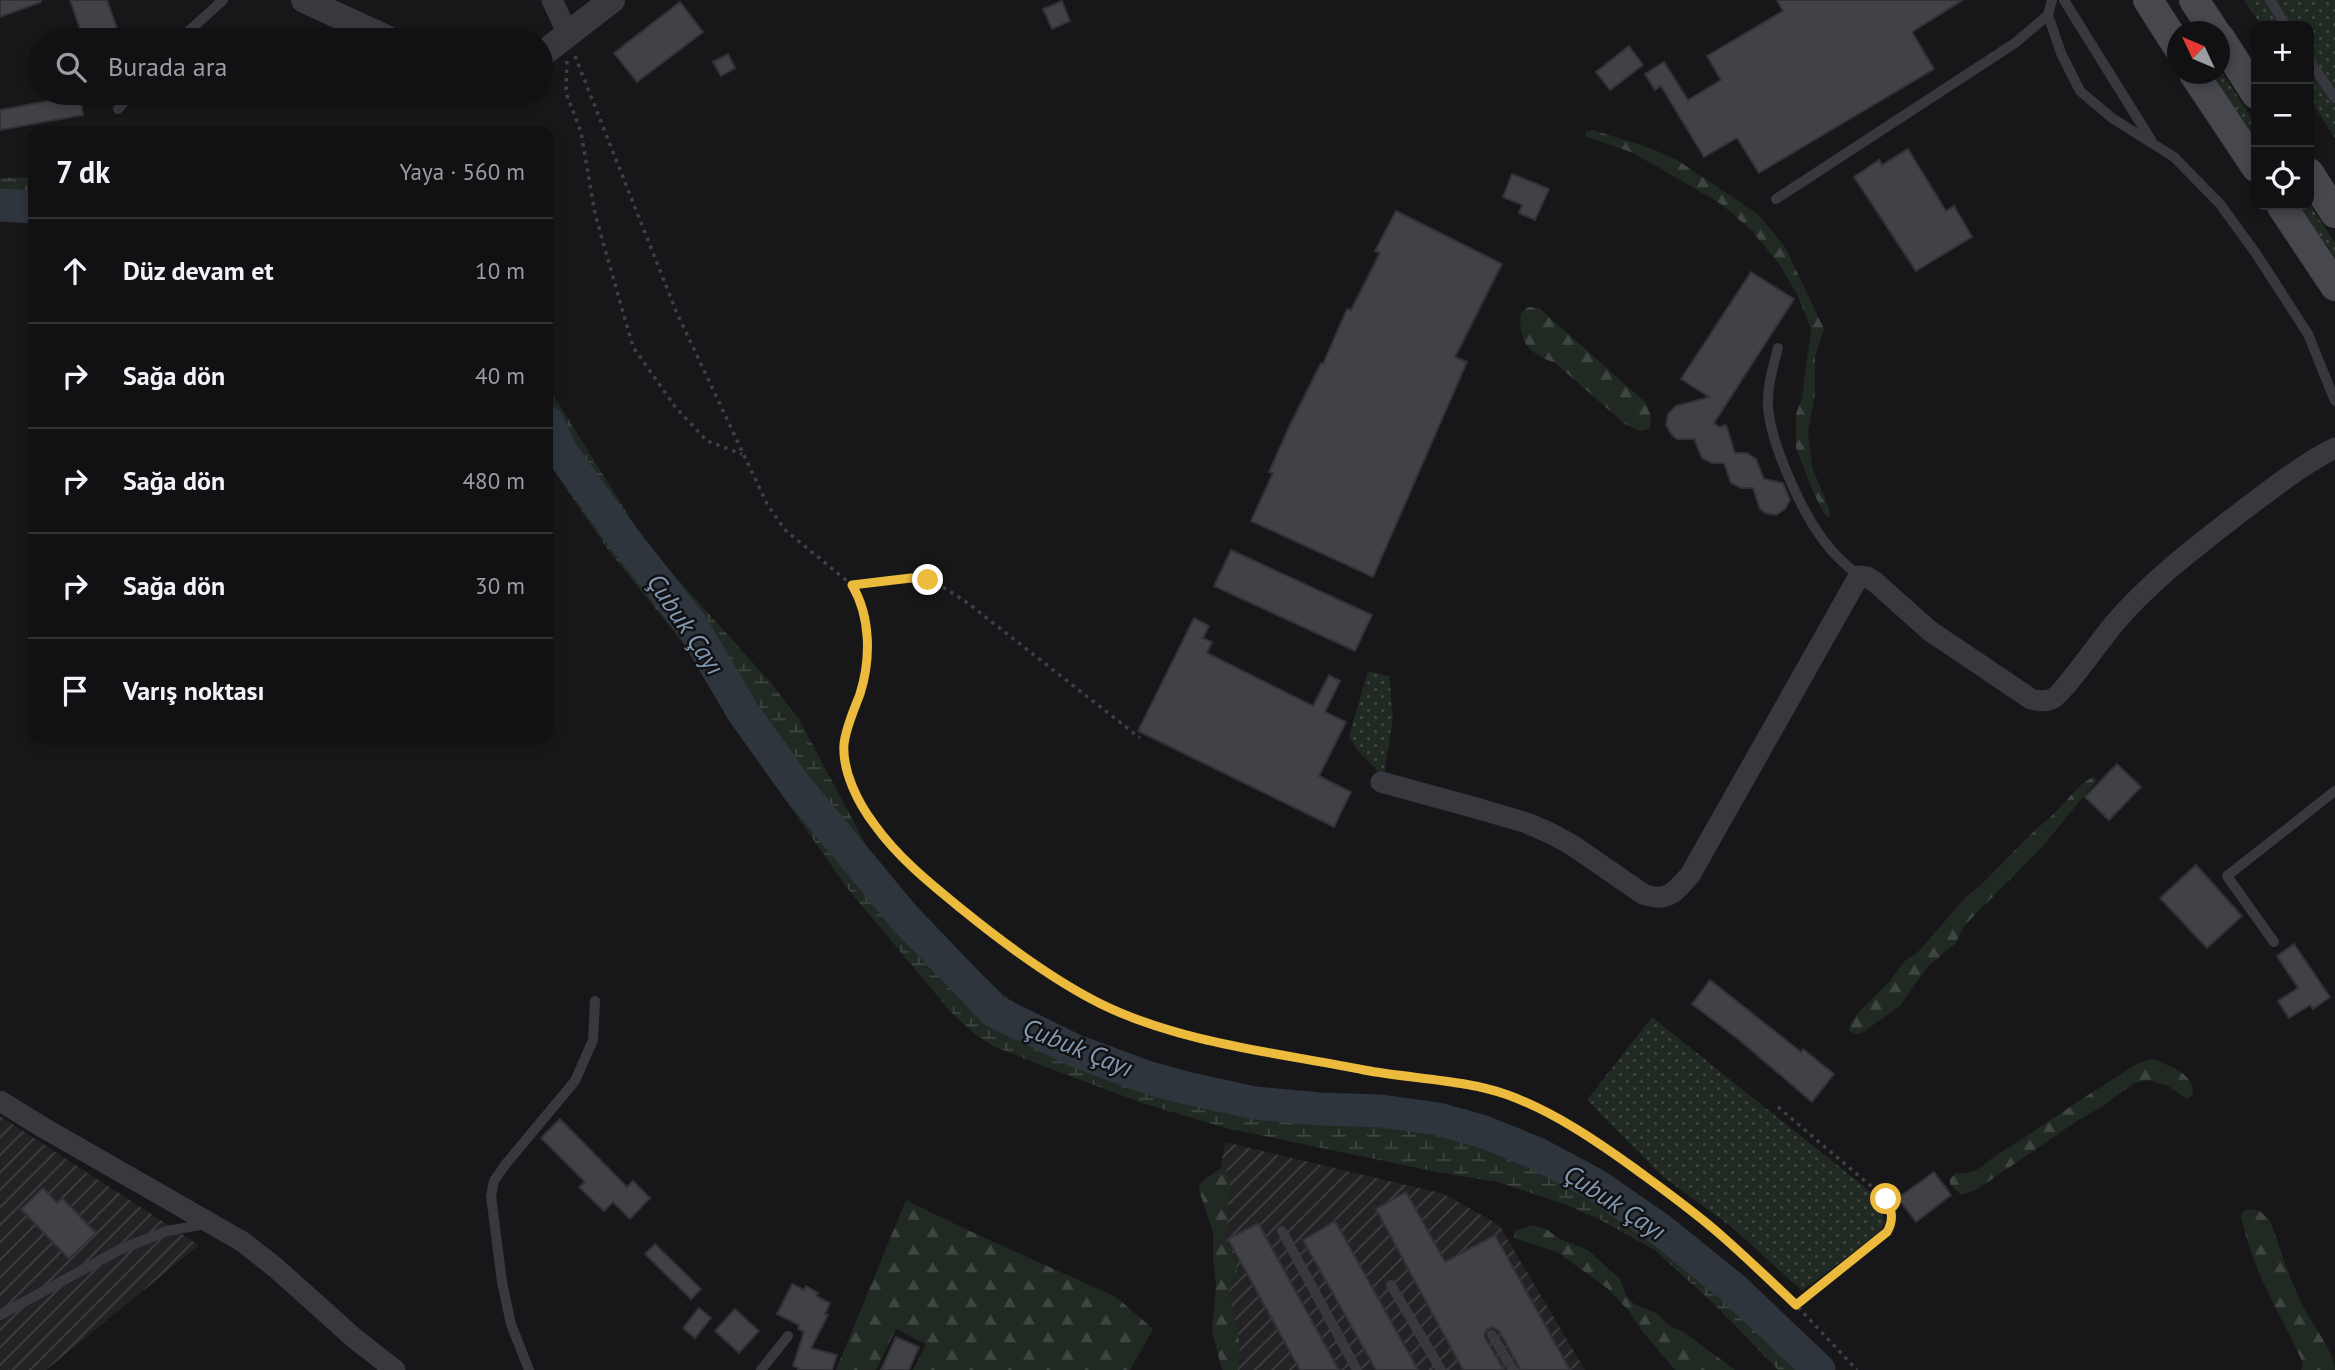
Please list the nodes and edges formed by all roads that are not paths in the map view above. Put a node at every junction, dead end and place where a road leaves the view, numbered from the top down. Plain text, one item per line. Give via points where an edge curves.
1 (223, 0) edge
2 (304, 0) edge
3 (552, 0) edge
4 (612, 0) edge
5 (2052, 0) edge
6 (2064, 0) edge
7 (2148, 0) edge
8 (2194, 0) edge
9 (2270, 0) edge
10 (2048, 15) junction
11 (2208, 21) edge
12 (2283, 21) edge
13 (192, 28) edge
14 (365, 28) edge
15 (2167, 30) edge
16 (568, 34) junction
17 (553, 46) edge
18 (2230, 54) edge
19 (2314, 67) edge
20 (2201, 84) edge
21 (2251, 86) edge
22 (2335, 98) edge
23 (122, 105) edge
24 (118, 109) dead end
25 (2152, 142) junction
26 (2251, 160) edge
27 (2314, 181) edge
28 (1776, 198) dead end
29 (2284, 210) edge
30 (2335, 213) edge
31 (2335, 286) edge
32 (1778, 348) dead end
33 (2335, 401) edge
34 (2335, 448) edge
35 (1858, 576) junction
36 (1381, 782) dead end
37 (2335, 791) edge
38 (2274, 942) dead end
39 (595, 1001) dead end
40 (0, 1101) edge
41 (213, 1223) junction
42 (1282, 1231) dead end
43 (1391, 1285) dead end
44 (0, 1315) edge
45 (1492, 1335) dead end
46 (788, 1336) dead end
47 (395, 1370) edge
48 (529, 1370) edge
49 (761, 1370) edge
50 (1357, 1370) edge
51 (1441, 1370) edge
52 (1513, 1370) edge

1 - 13 lane
2 - 14 street
3 - 16 street
4 - 16 street
5 - 10 lane
6 - 25 lane
7 - 15 main road
8 - 11 main road
9 - 12 lane
10 - 25 lane via 2080,91 2112,118
10 - 28 lane via 2015,43
16 - 17 street
18 - 21 main road
19 - 22 lane
20 - 26 main road
23 - 24 lane
25 - 33 lane via 2193,174 2257,255 2308,334
27 - 30 main road
29 - 31 main road
32 - 35 lane via 1768,405 1779,453 1812,524
34 - 35 street via 2299,468 2169,569 2115,622 2054,699 2031,699 1930,631 1875,582
35 - 36 street via 1696,864 1677,890 1665,897 1643,894 1572,845 1527,823
37 - 38 lane via 2227,876
39 - 48 lane via 593,1040 575,1081 505,1165 491,1196 507,1303
40 - 41 street
41 - 44 lane via 167,1231 119,1250
41 - 47 street via 276,1268
42 - 50 lane
43 - 51 lane
45 - 52 lane
46 - 49 lane

